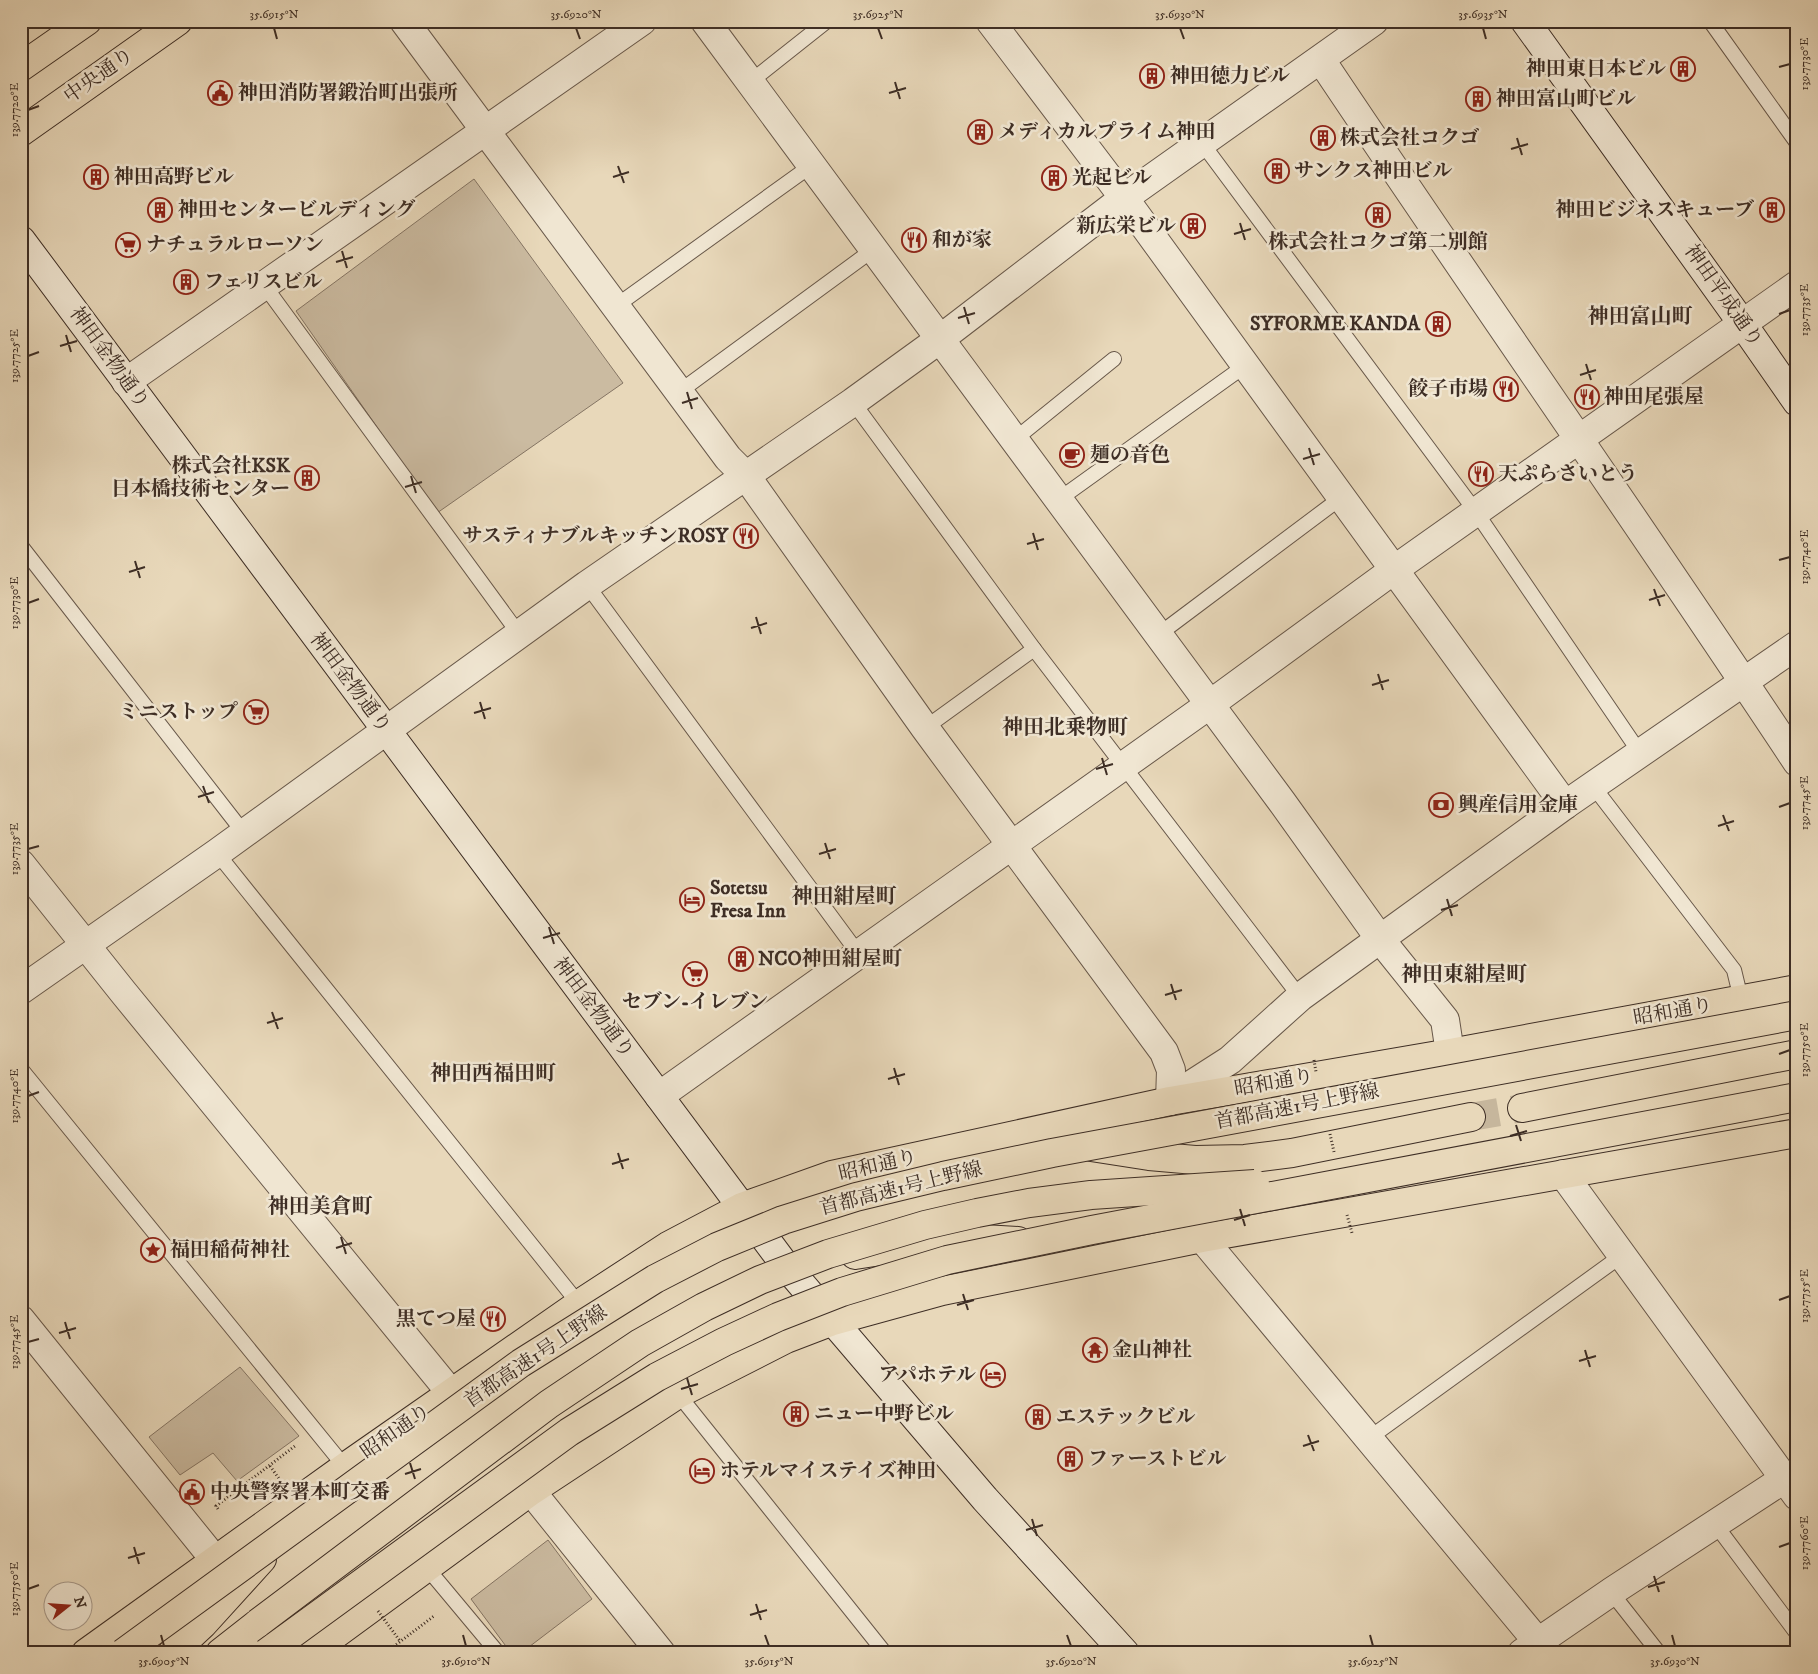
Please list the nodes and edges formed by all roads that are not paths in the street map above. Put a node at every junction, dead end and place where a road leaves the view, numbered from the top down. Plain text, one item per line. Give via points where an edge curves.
1 (87, 21) edge
2 (178, 21) edge
3 (404, 21) edge
4 (642, 21) edge
5 (705, 21) edge
6 (827, 21) edge
7 (990, 21) edge
8 (1374, 21) edge
9 (1525, 21) edge
10 (1710, 21) edge
11 (1322, 60) junction
12 (21, 67) edge
13 (750, 82) junction
14 (486, 131) junction
15 (21, 132) edge
16 (1202, 143) junction
17 (1797, 143) edge
18 (812, 165) junction
19 (1124, 198) junction
20 (21, 240) edge
21 (874, 249) junction
22 (264, 285) junction
23 (1797, 285) edge
24 (616, 306) junction
25 (1742, 323) junction
26 (940, 339) junction
27 (1114, 359) dead end
28 (1246, 365) junction
29 (126, 382) junction
30 (679, 392) junction
31 (853, 402) junction
32 (1797, 402) edge
33 (1014, 440) junction
34 (1578, 440) junction
35 (746, 476) junction
36 (1342, 497) junction
37 (1058, 500) junction
38 (1476, 512) junction
39 (21, 546) edge
40 (1394, 569) junction
41 (587, 586) junction
42 (519, 634) junction
43 (1158, 635) junction
44 (1797, 645) edge
45 (1034, 649) junction
46 (1744, 681) junction
47 (1209, 705) junction
48 (925, 728) junction
49 (385, 730) junction
50 (1640, 753) junction
51 (1797, 762) edge
52 (1123, 766) junction
53 (1593, 786) junction
54 (1565, 805) junction
55 (244, 833) junction
56 (1011, 846) junction
57 (217, 853) junction
58 (21, 864) edge
59 (1380, 939) junction
60 (85, 945) junction
61 (858, 953) junction
62 (1797, 989) edge
63 (21, 990) edge
64 (1300, 997) junction
65 (1741, 999) junction
66 (1797, 1015) edge
67 (1450, 1053) junction
68 (1797, 1054) edge
69 (21, 1069) edge
70 (658, 1096) junction
71 (1797, 1097) edge
72 (1170, 1102) junction
73 (1522, 1108) tunnel mouth
74 (1471, 1117) tunnel mouth
75 (1797, 1133) edge
76 (1016, 1135) junction
77 (1562, 1174) junction
78 (1373, 1176) junction
79 (742, 1207) junction
80 (1202, 1238) junction
81 (1118, 1255) junction
82 (1621, 1256) junction
83 (784, 1265) junction
84 (579, 1304) junction
85 (21, 1320) edge
86 (833, 1321) junction
87 (451, 1394) junction
88 (678, 1394) junction
89 (1368, 1439) junction
90 (345, 1467) junction
91 (1793, 1483) edge
92 (531, 1491) junction
93 (1715, 1524) junction
94 (215, 1560) junction
95 (427, 1568) junction
96 (1611, 1592) junction
97 (391, 1594) junction
98 (1795, 1631) dead end
99 (1536, 1649) edge
100 (86, 1653) edge
101 (124, 1653) edge
102 (172, 1653) edge
103 (220, 1653) edge
104 (245, 1653) edge
105 (266, 1653) edge
106 (310, 1653) edge
107 (498, 1653) edge
108 (661, 1653) edge
109 (885, 1653) edge
110 (1125, 1653) edge
111 (1659, 1653) edge

1 - 12 highway
2 - 15 highway, 中央通り
3 - 14 street
4 - 14 street
5 - 13 street
6 - 13 lane
7 - 19 street
8 - 11 street
9 - 25 street, 神田平成通り
10 - 17 lane
11 - 16 street
11 - 34 street
13 - 18 street
14 - 22 street
14 - 24 street
16 - 19 street
16 - 38 lane
18 - 21 street
18 - 24 lane
19 - 26 street
19 - 28 street
20 - 29 street, 神田金物通り
21 - 26 street
21 - 30 lane
22 - 29 street
22 - 42 lane
23 - 25 street
24 - 30 street
25 - 32 street, 神田平成通り
25 - 34 street
26 - 31 street
26 - 33 street
27 - 33 lane
28 - 36 street
28 - 37 lane
29 - 49 street, 神田金物通り
30 - 35 street via 728,458
31 - 35 street
31 - 45 lane
33 - 37 street
34 - 38 street
34 - 46 street
35 - 41 street
35 - 48 street
36 - 40 street
36 - 43 lane
37 - 43 street
38 - 40 street
38 - 50 lane
39 - 55 lane
40 - 47 street
40 - 54 street
41 - 42 street
41 - 61 lane
42 - 49 street
43 - 47 street
44 - 46 street
45 - 48 lane
45 - 52 lane
46 - 50 street
46 - 51 street
47 - 52 street
47 - 59 street
48 - 56 street
49 - 55 street
49 - 70 street, 神田金物通り
50 - 53 street
52 - 56 street
52 - 64 lane
53 - 54 street
53 - 65 lane via 1734,970
54 - 59 street
55 - 57 street
56 - 61 street
56 - 72 street via 1164,1052 1171,1070
57 - 60 street
57 - 84 lane
58 - 60 street
59 - 64 street
59 - 67 street via 1444,1020
60 - 63 street
60 - 87 street
61 - 70 street
62 - 65 highway, 昭和通り
64 - 72 street via 1230,1060
65 - 67 highway, 昭和通り
66 - 101 highway, 首都高速1号上野線, bridge via 1052,1153 943,1176 783,1220 717,1247 655,1279 521,1363
67 - 72 highway, 昭和通り
68 - 73 highway
69 - 90 lane
70 - 79 street, 神田金物通り
71 - 78 highway, bridge
72 - 76 highway, 昭和通り
74 - 76 highway via 1292,1153 1245,1159 1195,1160 1149,1156
75 - 77 highway
76 - 79 highway, 昭和通り via 832,1175
77 - 80 highway
77 - 82 street
78 - 103 highway, bridge via 1091,1195 1029,1204 925,1225 828,1254 760,1280 640,1343 549,1404
78 - 105 highway, bridge via 948,1260 842,1292 778,1317 657,1377 569,1432
79 - 83 street, 神田金物通り
79 - 84 highway, 昭和通り via 668,1246
80 - 81 highway
80 - 89 street
81 - 83 highway via 1065,1242 966,1238
81 - 86 highway via 942,1290
82 - 89 lane
82 - 91 street
83 - 86 street, 神田金物通り
84 - 87 highway, 昭和通り
85 - 94 street
86 - 88 highway via 786,1339
86 - 110 street, 神田金物通り via 985,1499
87 - 90 highway, 昭和通り
88 - 92 highway
88 - 109 lane
89 - 99 street
90 - 94 highway, 昭和通り
90 - 102 highway via 203,1624
91 - 93 street
92 - 95 highway
92 - 108 street
93 - 96 street
93 - 98 lane
94 - 100 highway, 昭和通り
95 - 97 highway
95 - 107 lane
96 - 99 street
96 - 111 lane
97 - 104 highway
97 - 106 highway

